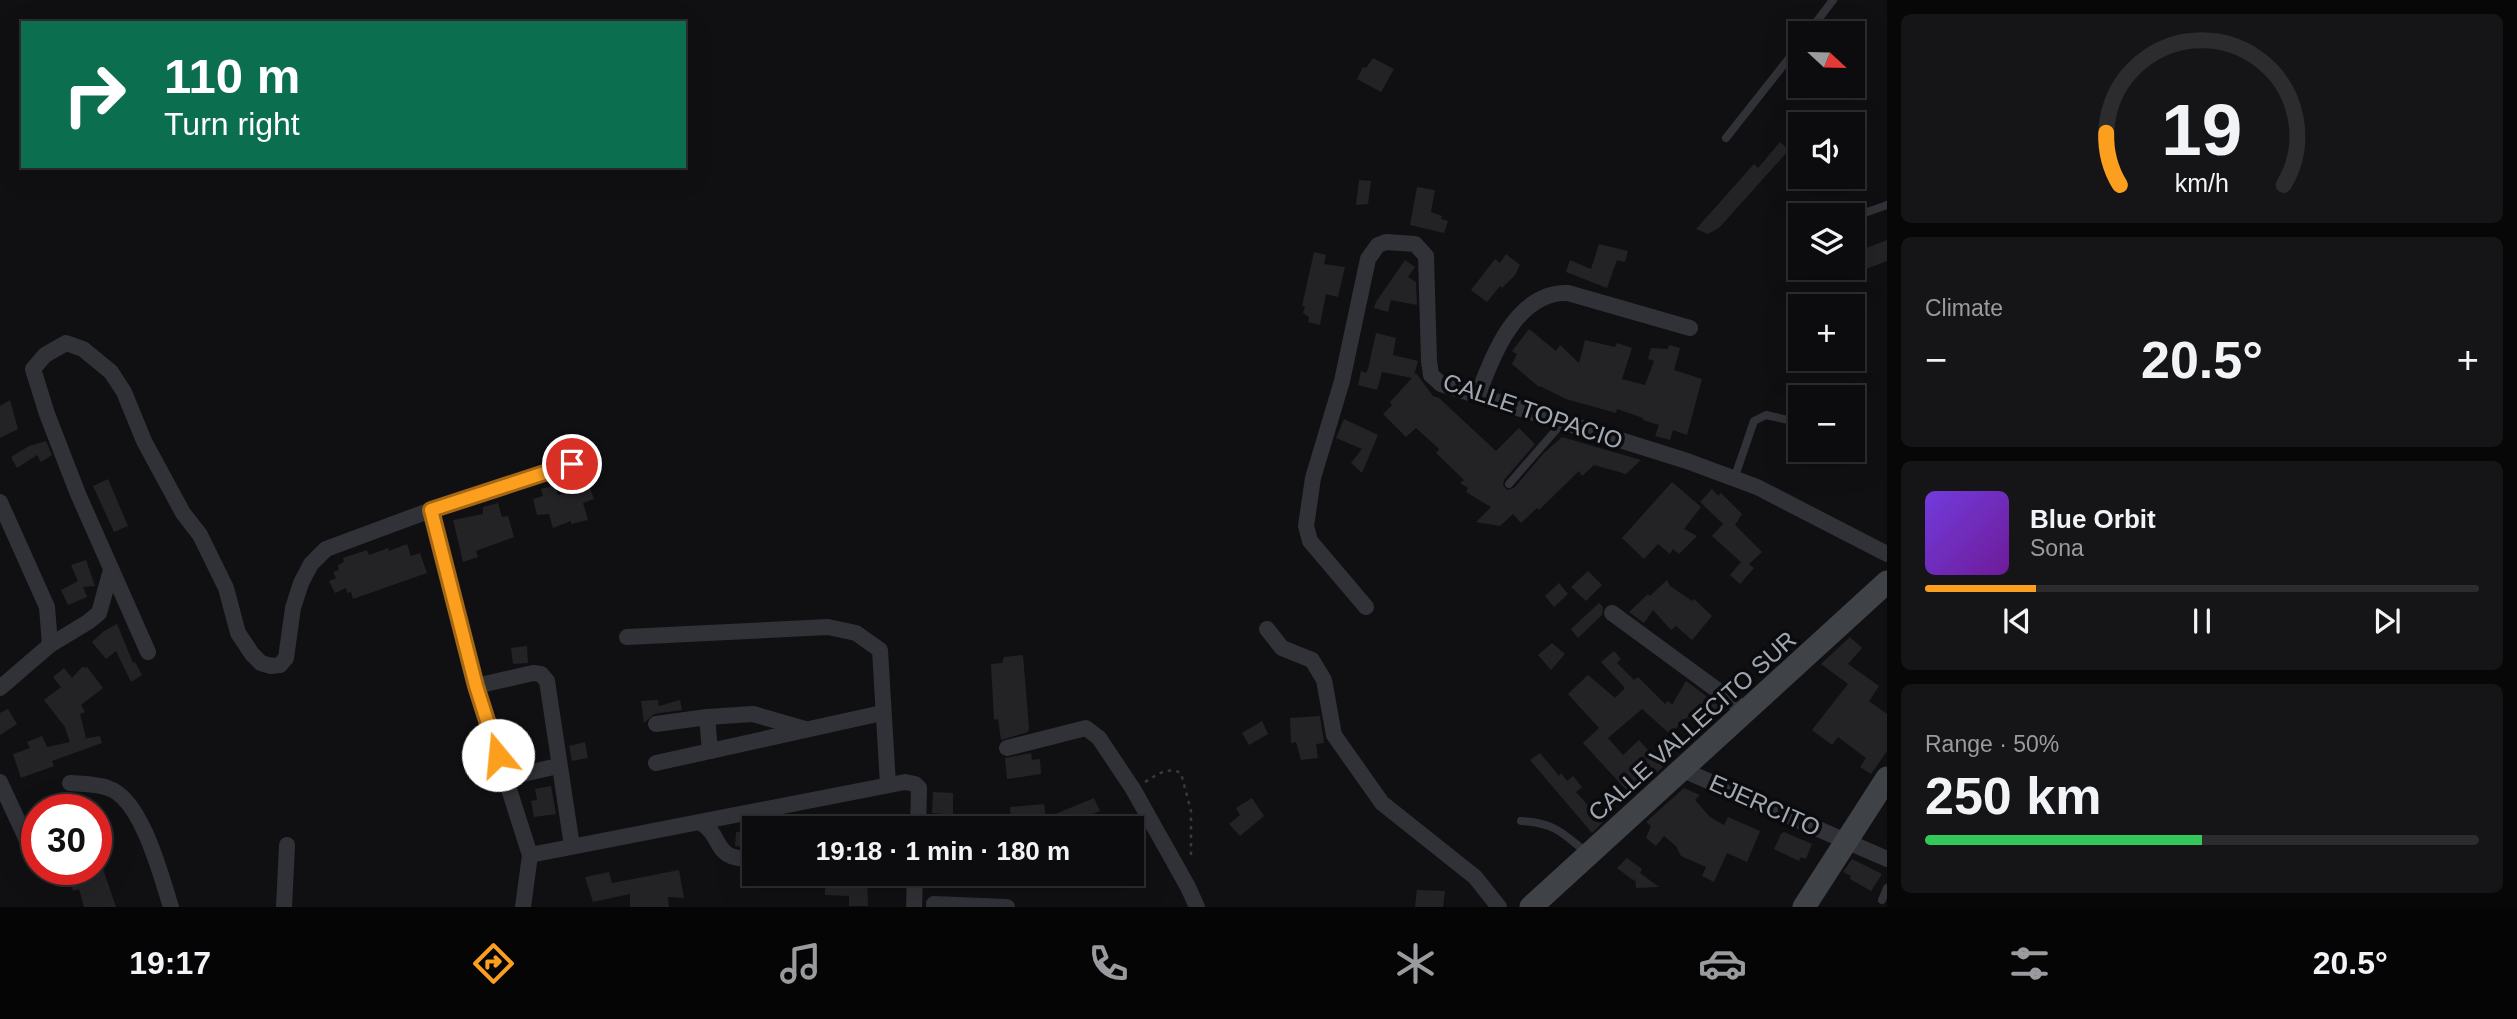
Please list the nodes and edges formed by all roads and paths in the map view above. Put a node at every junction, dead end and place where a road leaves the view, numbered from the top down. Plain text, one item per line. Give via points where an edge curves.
1 (1833, 0) edge
2 (1817, 21) edge
3 (1788, 59) edge
4 (1726, 138) dead end
5 (1887, 205) edge
6 (1865, 213) edge
7 (1690, 328) dead end
8 (1478, 396) junction
9 (1788, 421) edge
10 (1562, 423) junction
11 (572, 464) dead end
12 (1734, 479) junction
13 (1510, 484) dead end
14 (0, 502) edge
15 (431, 510) junction
16 (1887, 554) edge
17 (111, 570) junction
18 (1887, 582) edge
19 (1366, 607) dead end
20 (1612, 613) dead end
21 (1267, 629) dead end
22 (627, 637) dead end
23 (50, 645) junction
24 (148, 652) dead end
25 (476, 686) junction
26 (0, 688) edge
27 (1747, 712) junction
28 (882, 713) junction
29 (708, 717) junction
30 (656, 724) dead end
31 (807, 729) junction
32 (1007, 748) dead end
33 (710, 751) junction
34 (656, 763) dead end
35 (558, 766) junction
36 (1683, 770) junction
37 (505, 778) junction
38 (1887, 778) edge
39 (0, 782) edge
40 (70, 783) dead end
41 (888, 785) junction
42 (1133, 789) junction
43 (918, 816) edge
44 (1521, 821) dead end
45 (21, 824) edge
46 (701, 824) junction
47 (1846, 841) junction
48 (287, 845) dead end
49 (572, 846) junction
50 (530, 855) junction
51 (1589, 855) junction
52 (742, 859) edge
53 (1887, 859) edge
54 (915, 886) edge
55 (1188, 887) junction
56 (1887, 888) edge
57 (1882, 900) dead end
58 (934, 904) dead end
59 (171, 907) edge
60 (284, 907) edge
61 (523, 907) edge
62 (914, 907) edge
63 (1007, 907) edge
64 (1197, 907) edge
65 (1499, 907) edge
66 (1531, 907) edge
67 (1804, 907) edge

1 - 2 lane
3 - 4 lane
5 - 6 lane
7 - 8 street via 1554,292 1522,313 1502,340
8 - 10 street, CALLE TOPACIO
8 - 19 street, CALLE TOPACIO via 1441,384 1431,375 1426,256 1407,242 1378,245 1364,269 1342,381 1313,478 1306,526 1310,541
9 - 12 lane via 1766,415 1754,421
10 - 12 street, CALLE TOPACIO
10 - 13 lane
11 - 15 street
12 - 16 street, CALLE TOPACIO
14 - 23 street via 47,607
15 - 17 street via 326,549 301,583 286,658 280,665 261,663 238,633 226,589 144,441 124,392 111,372 83,349 66,343 45,355 33,369
15 - 25 street
17 - 23 street via 99,613
17 - 24 street
18 - 27 street, CALLE VALLECITO SUR
20 - 27 street
21 - 65 street via 1282,648 1312,660 1324,680 1334,735 1382,803 1475,877
22 - 28 street via 828,627 856,633 880,650
23 - 26 street
25 - 35 street via 541,674 547,681
25 - 37 street
27 - 36 street, CALLE VALLECITO SUR
28 - 31 street
28 - 41 street
29 - 30 street
29 - 31 street via 753,714
29 - 33 street
31 - 33 street
32 - 42 street via 1086,728 1099,738
33 - 34 street
35 - 37 street
35 - 49 street
36 - 47 street, EJERCITO
36 - 51 street, CALLE VALLECITO SUR
37 - 50 street
38 - 47 street
39 - 45 street
40 - 59 street via 109,788 126,801 145,830
41 - 43 street via 910,782 919,788
41 - 46 street
42 - 55 street
42 - 55 path via 1164,771 1181,773 1191,811
44 - 51 lane via 1555,827
46 - 49 street
46 - 52 street via 719,848
47 - 53 street, EJERCITO
47 - 67 street
48 - 60 street
49 - 50 street
50 - 61 street
51 - 66 street, CALLE VALLECITO SUR
54 - 62 street
55 - 64 street
56 - 57 lane
58 - 63 street

